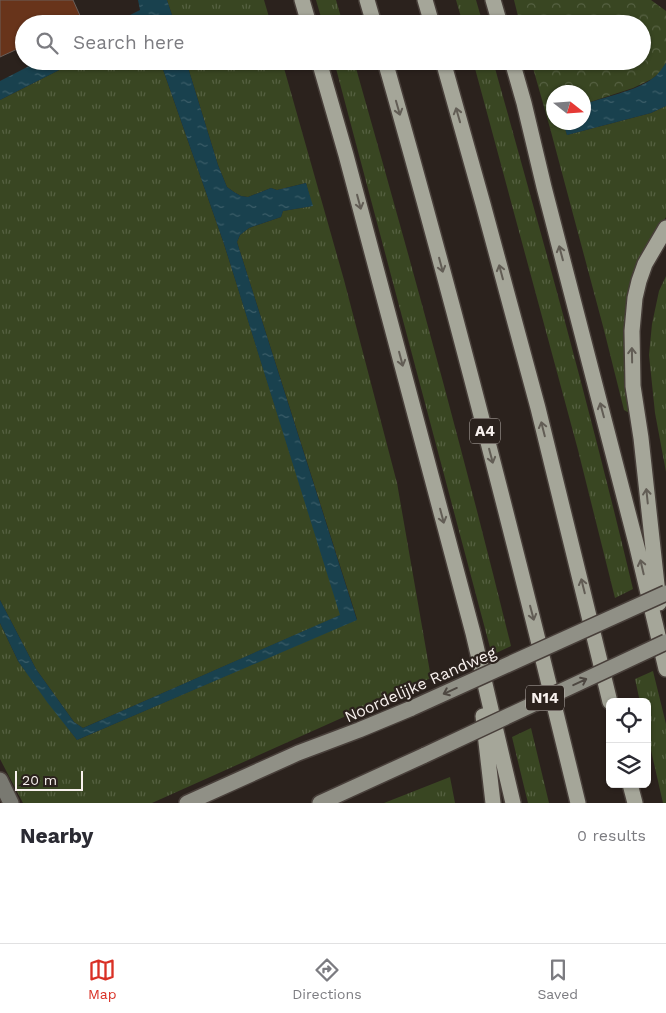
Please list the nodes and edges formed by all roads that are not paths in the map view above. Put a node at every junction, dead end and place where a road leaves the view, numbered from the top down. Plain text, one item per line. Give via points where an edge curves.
1 (302, 0) edge
2 (367, 0) edge
3 (426, 0) edge
4 (493, 0) edge
5 (306, 15) edge
6 (371, 15) edge
7 (430, 15) edge
8 (497, 15) edge
9 (322, 70) edge
10 (388, 70) edge
11 (446, 70) edge
12 (515, 70) edge
13 (666, 228) edge
14 (666, 593) edge
15 (473, 633) junction
16 (666, 642) edge
17 (666, 667) edge
18 (609, 698) edge
19 (0, 780) edge
20 (631, 788) edge
21 (11, 803) edge
22 (187, 803) edge
23 (320, 803) edge
24 (493, 803) edge
25 (513, 803) edge
26 (578, 803) edge
27 (635, 803) edge

1 - 5 highway
2 - 6 highway
3 - 7 highway
4 - 8 highway
9 -> 15 highway
10 -> 26 highway, A4 via 482,420
18 -> 11 highway via 540,417
17 -> 12 highway
17 -> 13 highway via 633,386 632,331 639,281
14 -> 22 main road, Noordelijke Randweg, bridge via 412,708
15 - 24 highway
15 - 25 highway
23 -> 16 main road, N14, bridge
19 - 21 main road
20 - 27 highway

